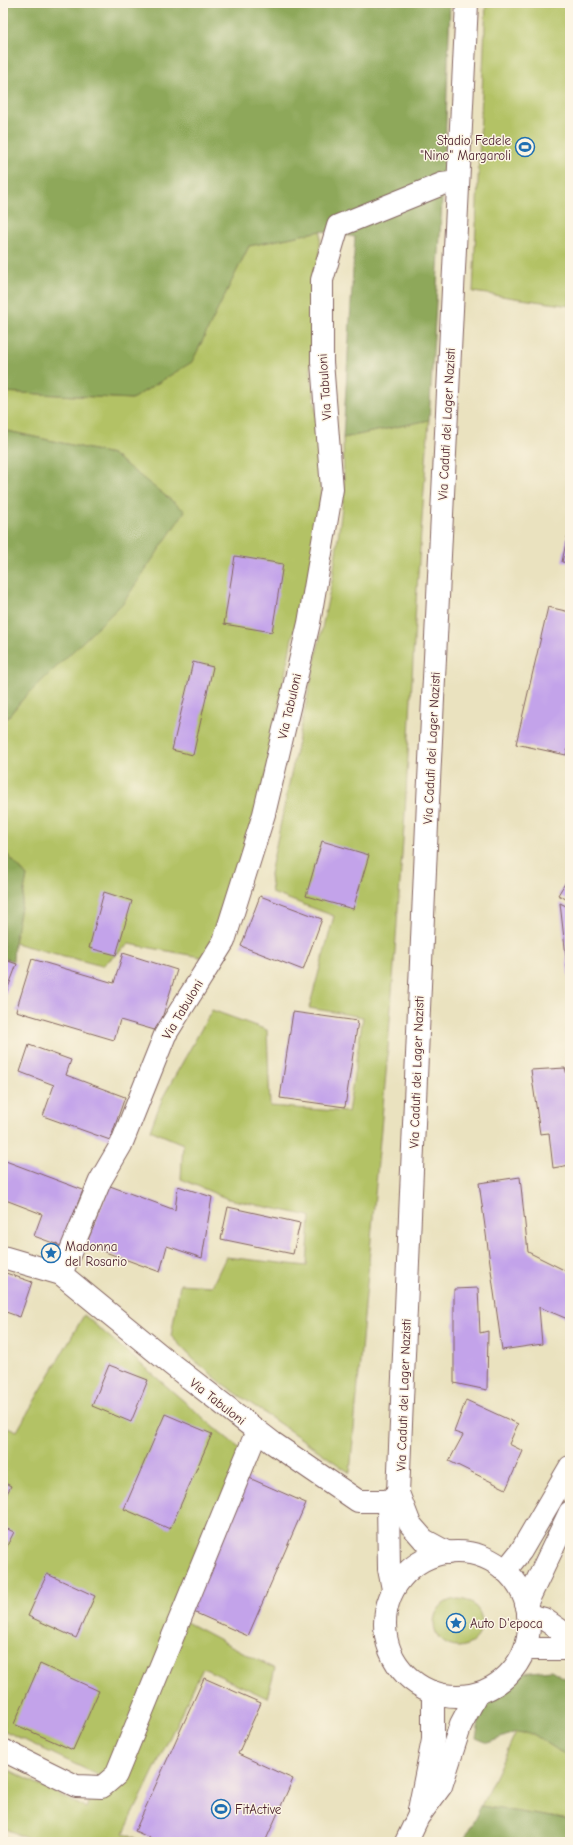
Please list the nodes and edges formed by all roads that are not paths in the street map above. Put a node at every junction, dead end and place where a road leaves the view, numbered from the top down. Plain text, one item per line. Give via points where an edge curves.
1 (467, 3) edge
2 (458, 182) junction
3 (3, 1257) edge
4 (61, 1274) junction
5 (257, 1431) junction
6 (570, 1467) edge
7 (393, 1497) junction
8 (570, 1512) edge
9 (448, 1553) junction
10 (505, 1571) junction
11 (393, 1589) junction
12 (527, 1610) junction
13 (570, 1637) edge
14 (524, 1649) junction
15 (570, 1649) edge
16 (433, 1692) junction
17 (477, 1694) junction
18 (3, 1750) edge
19 (418, 1817) junction
20 (406, 1842) edge

1 - 2 main road, Via Caduti dei Lager Nazisti
2 - 4 main road, Via Tabuloni via 442,184 338,226 322,280 322,362 332,489 309,623 264,814 224,941 165,1035 121,1144 100,1181
2 - 7 main road, Via Caduti dei Lager Nazisti
3 - 4 main road, Via Tabuloni
4 - 5 main road, Via Tabuloni via 170,1364
5 - 7 main road, Via Tabuloni via 358,1501
5 - 18 main road via 116,1775 102,1787 76,1786
6 - 10 main road via 521,1552
7 - 9 main road, Via Caduti dei Lager Nazisti via 424,1540
7 - 11 main road, Via Caduti dei Lager Nazisti via 388,1569
8 - 12 main road
9 - 10 main road via 460,1552 484,1558
9 - 11 main road via 431,1557 416,1565
10 - 12 main road via 518,1586
11 - 16 main road via 384,1622 391,1655 413,1682
12 - 13 main road
12 - 14 main road via 528,1638
14 - 15 main road
14 - 17 main road via 514,1669 506,1677
16 - 17 main road via 454,1696
16 - 19 main road via 434,1740
17 - 19 main road via 461,1724 440,1786
19 - 20 main road

